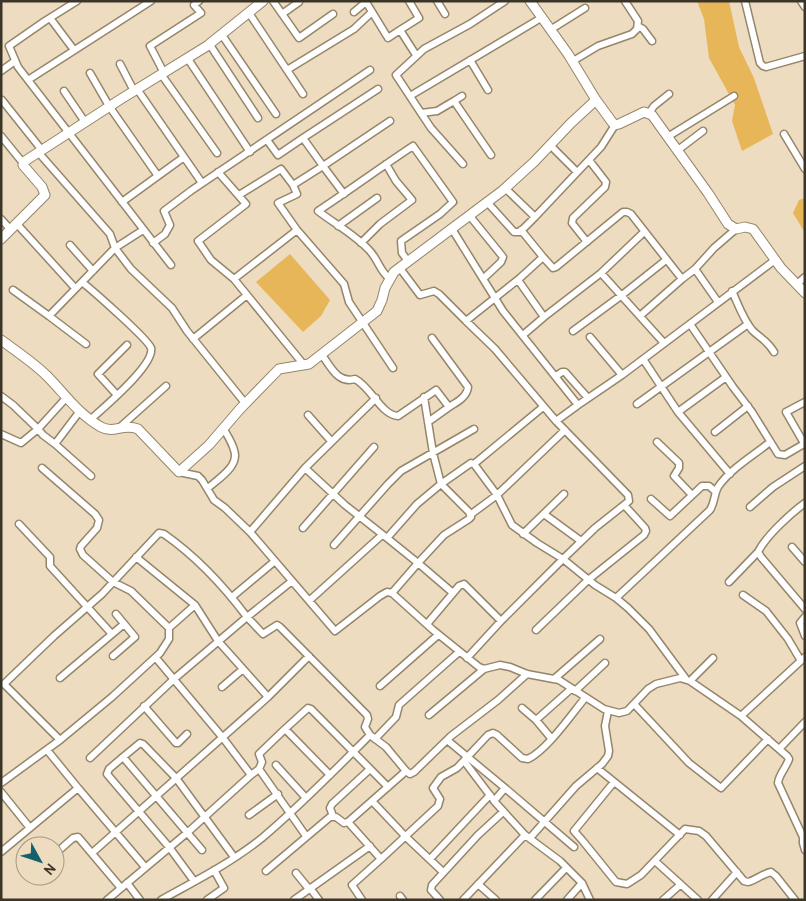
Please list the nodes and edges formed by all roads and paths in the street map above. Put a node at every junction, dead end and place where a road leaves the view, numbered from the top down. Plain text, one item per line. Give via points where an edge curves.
1 (77, 1) edge
2 (150, 1) edge
3 (199, 1) edge
4 (273, 1) edge
5 (409, 1) edge
6 (437, 1) edge
7 (506, 1) edge
8 (530, 1) edge
9 (625, 1) edge
10 (745, 1) edge
11 (801, 1) edge
12 (262, 2) edge
13 (299, 2) edge
14 (367, 2) edge
15 (805, 7) edge
16 (585, 8) dead end
17 (354, 12) dead end
18 (372, 12) junction
19 (249, 13) junction
20 (282, 14) junction
21 (333, 14) dead end
22 (445, 14) dead end
23 (50, 18) junction
24 (541, 18) junction
25 (638, 26) junction
26 (400, 30) junction
27 (550, 30) junction
28 (222, 35) junction
29 (652, 41) dead end
30 (210, 45) junction
31 (74, 50) junction
32 (416, 55) junction
33 (805, 56) edge
34 (188, 59) junction
35 (470, 60) junction
36 (15, 61) junction
37 (573, 62) junction
38 (120, 64) dead end
39 (287, 70) junction
40 (370, 70) dead end
41 (1, 71) edge
42 (90, 72) dead end
43 (163, 74) junction
44 (28, 80) junction
45 (378, 89) dead end
46 (135, 90) junction
47 (488, 90) dead end
48 (64, 91) dead end
49 (303, 94) dead end
50 (670, 94) dead end
51 (410, 96) junction
52 (462, 96) dead end
53 (734, 96) dead end
54 (2, 100) edge
55 (596, 100) junction
56 (454, 101) junction
57 (109, 106) junction
58 (421, 113) junction
59 (649, 113) junction
60 (276, 114) dead end
61 (258, 118) dead end
62 (390, 121) dead end
63 (85, 122) junction
64 (615, 124) junction
65 (70, 132) junction
66 (703, 132) dead end
67 (784, 134) dead end
68 (1, 136) edge
69 (669, 136) junction
70 (302, 138) junction
71 (267, 140) junction
72 (550, 145) junction
73 (678, 150) junction
74 (40, 151) junction
75 (250, 152) junction
76 (216, 153) dead end
77 (491, 155) dead end
78 (184, 157) junction
79 (589, 160) junction
80 (23, 163) junction
81 (386, 164) junction
82 (463, 164) dead end
83 (323, 166) junction
84 (805, 169) edge
85 (218, 172) junction
86 (577, 172) junction
87 (158, 176) junction
88 (202, 183) junction
89 (293, 185) junction
90 (505, 188) junction
91 (344, 194) junction
92 (239, 195) junction
93 (377, 198) dead end
94 (122, 202) junction
95 (487, 202) junction
96 (469, 215) junction
97 (535, 217) junction
98 (1, 219) edge
99 (13, 226) junction
100 (338, 226) junction
101 (452, 229) junction
102 (736, 229) junction
103 (143, 230) junction
104 (297, 230) junction
105 (521, 230) junction
106 (644, 232) junction
107 (1, 239) edge
108 (587, 242) junction
109 (153, 243) junction
110 (361, 243) junction
111 (70, 245) dead end
112 (116, 248) junction
113 (543, 258) junction
114 (666, 260) junction
115 (775, 260) junction
116 (408, 261) junction
117 (171, 265) dead end
118 (399, 267) junction
119 (695, 269) junction
120 (93, 271) junction
121 (601, 273) junction
122 (805, 277) edge
123 (484, 278) junction
124 (234, 279) junction
125 (390, 279) junction
126 (682, 279) junction
127 (518, 280) junction
128 (82, 282) junction
129 (797, 284) junction
130 (75, 288) junction
131 (13, 290) dead end
132 (732, 291) junction
133 (805, 293) edge
134 (247, 294) junction
135 (622, 295) junction
136 (495, 298) junction
137 (718, 302) junction
138 (640, 315) junction
139 (49, 316) junction
140 (544, 316) junction
141 (466, 321) junction
142 (363, 322) junction
143 (690, 324) junction
144 (748, 324) junction
145 (573, 332) dead end
146 (522, 335) junction
147 (590, 337) dead end
148 (432, 338) dead end
149 (193, 339) junction
150 (1, 340) edge
151 (664, 343) junction
152 (86, 344) dead end
153 (127, 345) dead end
154 (774, 352) dead end
155 (710, 353) junction
156 (322, 355) junction
157 (643, 359) junction
158 (304, 365) junction
159 (393, 368) dead end
160 (622, 375) junction
161 (556, 376) junction
162 (726, 376) junction
163 (166, 386) dead end
164 (661, 388) junction
165 (117, 395) junction
166 (1, 396) edge
167 (424, 397) junction
168 (66, 398) junction
169 (376, 398) junction
170 (588, 398) junction
171 (805, 402) edge
172 (245, 403) junction
173 (637, 404) dead end
174 (578, 405) junction
175 (748, 406) junction
176 (449, 407) junction
177 (543, 407) junction
178 (80, 411) junction
179 (678, 412) junction
180 (308, 415) dead end
181 (90, 420) junction
182 (556, 421) junction
183 (428, 422) junction
184 (119, 428) junction
185 (223, 428) junction
186 (474, 429) dead end
187 (38, 430) junction
188 (564, 430) junction
189 (715, 432) dead end
190 (2, 437) edge
191 (331, 441) junction
192 (657, 442) dead end
193 (770, 442) junction
194 (55, 444) junction
195 (804, 445) edge
196 (374, 447) dead end
197 (433, 453) junction
198 (474, 464) junction
199 (805, 466) edge
200 (42, 468) dead end
201 (305, 468) junction
202 (179, 472) junction
203 (730, 474) junction
204 (91, 476) dead end
205 (441, 484) junction
206 (208, 488) junction
207 (716, 492) junction
208 (333, 494) junction
209 (564, 494) dead end
210 (497, 495) junction
211 (692, 495) junction
212 (651, 499) dead end
213 (805, 503) edge
214 (625, 506) junction
215 (750, 507) dead end
216 (544, 514) junction
217 (470, 515) junction
218 (359, 516) junction
219 (19, 524) dead end
220 (303, 528) dead end
221 (250, 532) junction
222 (523, 534) junction
223 (385, 537) junction
224 (581, 540) junction
225 (334, 545) dead end
226 (792, 547) dead end
227 (758, 552) junction
228 (136, 556) junction
229 (562, 558) junction
230 (275, 561) junction
231 (805, 562) edge
232 (418, 563) junction
233 (588, 580) junction
234 (292, 581) junction
235 (113, 582) junction
236 (728, 582) dead end
237 (392, 593) junction
238 (453, 593) junction
239 (744, 595) dead end
240 (232, 597) junction
241 (616, 598) junction
242 (310, 600) junction
243 (88, 606) junction
244 (195, 606) junction
245 (805, 609) edge
246 (116, 614) dead end
247 (805, 617) edge
248 (247, 618) junction
249 (500, 621) junction
250 (124, 624) junction
251 (427, 624) junction
252 (169, 628) junction
253 (536, 630) dead end
254 (112, 634) junction
255 (438, 635) junction
256 (805, 636) edge
257 (600, 639) dead end
258 (218, 641) junction
259 (459, 652) junction
260 (113, 656) dead end
261 (310, 656) junction
262 (156, 658) junction
263 (468, 658) junction
264 (713, 658) dead end
265 (803, 659) edge
266 (605, 663) dead end
267 (243, 669) junction
268 (484, 669) junction
269 (527, 674) junction
270 (60, 678) dead end
271 (174, 679) junction
272 (554, 679) junction
273 (688, 680) junction
274 (380, 686) dead end
275 (222, 687) dead end
276 (573, 690) junction
277 (268, 697) junction
278 (585, 698) junction
279 (634, 705) junction
280 (144, 706) junction
281 (522, 708) dead end
282 (608, 711) junction
283 (429, 715) dead end
284 (740, 716) junction
285 (536, 720) junction
286 (805, 722) edge
287 (285, 728) junction
288 (187, 734) dead end
289 (372, 737) junction
290 (223, 738) junction
291 (551, 738) junction
292 (768, 738) junction
293 (60, 740) junction
294 (447, 740) junction
295 (780, 748) junction
296 (47, 750) junction
297 (354, 752) junction
298 (123, 757) junction
299 (90, 758) dead end
300 (466, 759) junction
301 (276, 764) dead end
302 (597, 768) junction
303 (259, 769) junction
304 (370, 769) junction
305 (406, 771) junction
306 (251, 775) junction
307 (330, 775) junction
308 (176, 778) junction
309 (614, 782) junction
310 (1, 783) edge
311 (388, 787) junction
312 (78, 788) junction
313 (505, 788) junction
314 (1, 792) edge
315 (278, 794) junction
316 (158, 796) junction
317 (306, 798) junction
318 (492, 798) junction
319 (372, 801) junction
320 (139, 812) junction
321 (291, 812) junction
322 (503, 812) junction
323 (249, 815) dead end
324 (333, 816) junction
325 (204, 817) junction
326 (348, 822) junction
327 (544, 822) junction
328 (30, 828) junction
329 (188, 832) junction
330 (803, 832) edge
331 (115, 833) junction
332 (680, 835) junction
333 (306, 836) junction
334 (528, 836) junction
335 (406, 837) junction
336 (65, 846) edge
337 (370, 846) junction
338 (169, 847) junction
339 (574, 847) dead end
340 (202, 850) dead end
341 (805, 850) edge
342 (1, 852) edge
343 (92, 853) junction
344 (234, 857) junction
345 (381, 858) junction
346 (430, 859) junction
347 (655, 861) junction
348 (145, 867) junction
349 (566, 868) junction
350 (214, 870) junction
351 (266, 872) dead end
352 (443, 872) junction
353 (737, 872) junction
354 (296, 873) dead end
355 (194, 881) junction
356 (127, 882) junction
357 (582, 883) junction
358 (478, 884) junction
359 (680, 885) junction
360 (121, 888) junction
361 (309, 889) junction
362 (107, 900) edge
363 (140, 900) edge
364 (161, 900) edge
365 (207, 900) edge
366 (294, 900) edge
367 (319, 900) edge
368 (362, 900) edge
369 (440, 900) edge
370 (463, 900) edge
371 (496, 900) edge
372 (535, 900) edge
373 (567, 900) edge
374 (590, 900) edge
375 (663, 900) edge
376 (698, 900) edge
377 (712, 900) edge
378 (795, 900) edge

1 - 23 street
2 - 31 street
3 - 43 street via 194,5 201,13 150,46
4 - 20 street
5 - 26 street via 419,18
6 - 22 street
7 - 32 street
8 - 24 street
9 - 25 street
10 - 33 street via 762,66
11 - 15 street
12 - 19 street
13 - 20 street
14 - 17 street
14 - 18 street
16 - 27 street
18 - 26 street via 388,38
18 - 39 street via 354,29
19 - 28 street
19 - 39 street
20 - 21 street via 299,38
23 - 31 street
23 - 36 street via 11,44
24 - 27 street
24 - 35 street
25 - 29 street
25 - 37 street via 632,34 598,46
26 - 32 street
27 - 37 street
28 - 30 street
28 - 60 street
30 - 34 street
30 - 61 street
31 - 44 street
32 - 51 street via 396,75
34 - 43 street
34 - 75 street
35 - 47 street
35 - 51 street
36 - 41 street
36 - 44 street
37 - 55 street
38 - 46 street
39 - 49 street
40 - 71 street
42 - 57 street
43 - 46 street
43 - 76 street
44 - 65 street
45 - 70 street
46 - 57 street
46 - 78 street
48 - 63 street
50 - 59 street
51 - 58 street
52 - 56 street
53 - 69 street
54 - 74 street
55 - 64 street
55 - 72 street
56 - 58 street via 437,111
56 - 77 street
57 - 63 street
57 - 87 street
58 - 82 street
59 - 64 street
59 - 69 street
62 - 83 street
63 - 65 street
64 - 79 street
65 - 74 street
65 - 94 street
66 - 73 street
67 - 84 street
68 - 80 street
69 - 73 street
70 - 71 street via 278,155
70 - 83 street
71 - 75 street
72 - 86 street
72 - 90 street
73 - 102 street via 728,224
74 - 80 street
74 - 112 street via 110,234
75 - 85 street
78 - 87 street
78 - 88 street
79 - 86 street
79 - 108 street via 606,182 605,187 573,218 574,228
80 - 99 street via 45,195
81 - 91 street
81 - 110 street via 412,200
81 - 116 street via 413,146 453,202 401,242 402,253
83 - 89 street
83 - 91 street
85 - 88 street
85 - 92 street
86 - 97 street
87 - 94 street
88 - 109 street via 164,212 170,225 165,234
89 - 92 street via 281,169
89 - 104 street via 297,194 278,203
90 - 95 street
90 - 97 street
91 - 100 street via 318,212
92 - 124 street via 246,204 198,241 210,260
93 - 100 street
94 - 103 street
95 - 96 street
95 - 105 street via 514,232
96 - 101 street
96 - 123 street via 503,257 502,262
97 - 105 street
98 - 99 street
99 - 107 street
99 - 130 street
100 - 110 street
101 - 116 street
101 - 123 street
102 - 115 street via 753,229
102 - 119 street
103 - 109 street
103 - 112 street
104 - 124 street
104 - 142 street via 344,284 347,298
105 - 113 street
106 - 108 street via 631,214 623,212
106 - 114 street
106 - 121 street
108 - 113 street via 556,267 552,268
109 - 117 street
110 - 125 street
111 - 120 street
112 - 120 street
112 - 149 street via 131,269 172,308
113 - 127 street
114 - 126 street
114 - 135 street
115 - 129 street
115 - 132 street
116 - 118 street
118 - 125 street
118 - 141 street via 420,295 434,291
119 - 126 street
119 - 137 street
120 - 128 street
121 - 135 street
121 - 140 street
122 - 129 street
123 - 136 street
124 - 134 street
125 - 142 street via 377,311
126 - 138 street
127 - 136 street
127 - 140 street
128 - 130 street
128 - 165 street via 134,329 151,349 143,370
129 - 133 street
130 - 139 street
131 - 139 street
132 - 137 street
132 - 144 street
134 - 149 street
134 - 158 street
135 - 138 street
135 - 145 street
136 - 141 street
136 - 146 street
137 - 143 street
138 - 151 street
139 - 152 street
140 - 146 street
141 - 177 street
142 - 156 street
142 - 159 street
143 - 151 street
143 - 155 street
144 - 154 street
144 - 155 street
146 - 161 street
147 - 160 street
148 - 176 street via 468,386 468,392
149 - 172 street
150 - 168 street via 46,375
151 - 157 street
153 - 165 street via 98,374
155 - 162 street
155 - 164 street
156 - 158 street
156 - 169 street via 341,379 362,382
157 - 160 street
157 - 164 street
158 - 172 street via 279,369
160 - 170 street
161 - 170 street via 565,372
161 - 174 street
162 - 175 street
162 - 179 street
163 - 184 street
164 - 173 street
164 - 179 street
165 - 181 street
166 - 187 street
167 - 169 street via 398,416 389,414
167 - 176 street via 436,390
167 - 183 street
168 - 178 street
168 - 187 street
169 - 191 street
170 - 174 street
171 - 195 street via 786,412
172 - 185 street
174 - 182 street
175 - 189 street
175 - 193 street
176 - 183 street
177 - 182 street
177 - 198 street
178 - 181 street
178 - 194 street
179 - 203 street
180 - 191 street
181 - 184 street via 103,428
182 - 188 street
183 - 197 street
184 - 202 street via 129,426 138,429
185 - 202 street
185 - 206 street via 236,456 228,470
186 - 197 street
187 - 190 street via 20,443
187 - 194 street
188 - 210 street
188 - 214 street via 628,495 629,501
191 - 201 street
192 - 211 street via 679,463 674,476
193 - 195 street via 781,456
193 - 203 street
194 - 204 street
196 - 208 street
197 - 205 street
197 - 218 street via 401,471
198 - 205 street via 467,464
198 - 210 street
199 - 215 street
200 - 235 street via 99,520 97,528 80,549
201 - 208 street
201 - 221 street
202 - 206 street via 198,476
203 - 207 street
205 - 217 street
205 - 223 street
206 - 221 street via 214,500
207 - 211 street via 705,485
207 - 241 street via 710,510
208 - 218 street
208 - 220 street
209 - 216 street
210 - 217 street
210 - 222 street via 512,524
211 - 212 street via 670,516
213 - 227 street
214 - 224 street
214 - 233 street via 645,528 644,535
216 - 222 street
216 - 224 street
217 - 232 street via 437,542
218 - 223 street
218 - 225 street
219 - 243 street via 50,557 50,566
221 - 230 street
222 - 229 street
223 - 232 street
223 - 242 street
224 - 229 street
226 - 231 street
227 - 236 street
227 - 245 street
228 - 235 street
228 - 240 street via 156,536 164,534 198,561
228 - 244 street
229 - 233 street
229 - 249 street
230 - 234 street
230 - 240 street
232 - 237 street
232 - 238 street
233 - 241 street
233 - 253 street
234 - 242 street
234 - 248 street
235 - 243 street
235 - 252 street via 131,591
237 - 242 street via 380,596 336,631
237 - 251 street
238 - 249 street via 464,584
238 - 251 street
239 - 265 street via 766,610
240 - 248 street
241 - 273 street via 649,629
243 - 254 street
243 - 293 street via 4,684
244 - 252 street
244 - 258 street
246 - 250 street
247 - 256 street via 800,623
248 - 258 street
248 - 261 street via 263,634 277,625
249 - 263 street
250 - 254 street
250 - 260 street via 135,638
251 - 255 street
252 - 262 street via 169,639
254 - 270 street
255 - 259 street
255 - 274 street
257 - 272 street
258 - 267 street
258 - 271 street
259 - 263 street
259 - 289 street via 399,705 396,717
261 - 277 street
261 - 289 street via 367,715 365,727
262 - 271 street
262 - 293 street
263 - 268 street
264 - 273 street
265 - 284 street
266 - 276 street
267 - 275 street
267 - 277 street
268 - 269 street via 500,665
268 - 283 street
269 - 272 street
269 - 294 street
271 - 280 street
271 - 290 street
272 - 276 street
273 - 279 street via 680,678 656,684
273 - 284 street
276 - 278 street
276 - 285 street
277 - 290 street
278 - 282 street
278 - 291 street
279 - 282 street via 624,712
279 - 292 street via 689,763 721,788
280 - 288 street via 176,743
280 - 299 street
281 - 285 street
282 - 302 street via 605,726 608,756
284 - 292 street
285 - 291 street
286 - 295 street
287 - 297 street via 304,710 311,709
287 - 303 street via 259,754 262,762
287 - 307 street
289 - 297 street
289 - 305 street
290 - 306 street
290 - 308 street
291 - 300 street via 528,760 493,733
292 - 295 street
293 - 296 street
294 - 300 street
294 - 305 street via 414,772
295 - 330 street via 789,759 778,783
296 - 310 street
296 - 312 street
297 - 304 street
297 - 307 street
298 - 308 street via 141,743
298 - 316 street
298 - 320 street via 107,774
300 - 313 street
300 - 318 street
300 - 335 street via 434,784 440,803
301 - 317 street
302 - 309 street
302 - 327 street
303 - 306 street
303 - 315 street
304 - 311 street
304 - 324 street via 332,804
305 - 311 street
306 - 325 street
307 - 317 street
308 - 316 street
308 - 325 street
309 - 332 street
309 - 347 street via 574,831 616,882 627,884
311 - 319 street
312 - 328 street
312 - 331 street
313 - 318 street
313 - 327 street
314 - 328 street
315 - 321 street
315 - 323 street
316 - 320 street
316 - 329 street
317 - 321 street
318 - 322 street
318 - 346 street
319 - 326 street
319 - 335 street
320 - 331 street
320 - 338 street
321 - 333 street
321 - 344 street
322 - 334 street
322 - 352 street
324 - 326 street
324 - 333 street
325 - 329 street
325 - 344 street
326 - 337 street
327 - 334 street
327 - 339 street
328 - 342 street
329 - 338 street
329 - 340 street
330 - 341 street
331 - 343 street
331 - 348 street
332 - 347 street
332 - 353 street via 685,829 699,831
333 - 351 street
334 - 349 street
334 - 358 street
335 - 345 street
335 - 346 street
336 - 343 street via 75,837
337 - 345 street
337 - 361 street
338 - 348 street
338 - 355 street
343 - 360 street
344 - 350 street
345 - 368 street via 352,885
346 - 352 street
347 - 359 street
348 - 356 street
349 - 357 street
349 - 372 street
350 - 355 street
350 - 365 street via 224,888
352 - 369 street via 430,888
353 - 377 street
353 - 378 street via 748,882 771,872
354 - 361 street
355 - 364 street
356 - 360 street
356 - 363 street
357 - 373 street
357 - 374 street
358 - 370 street
358 - 371 street
359 - 375 street
359 - 376 street
360 - 362 street
361 - 366 street
361 - 367 street

